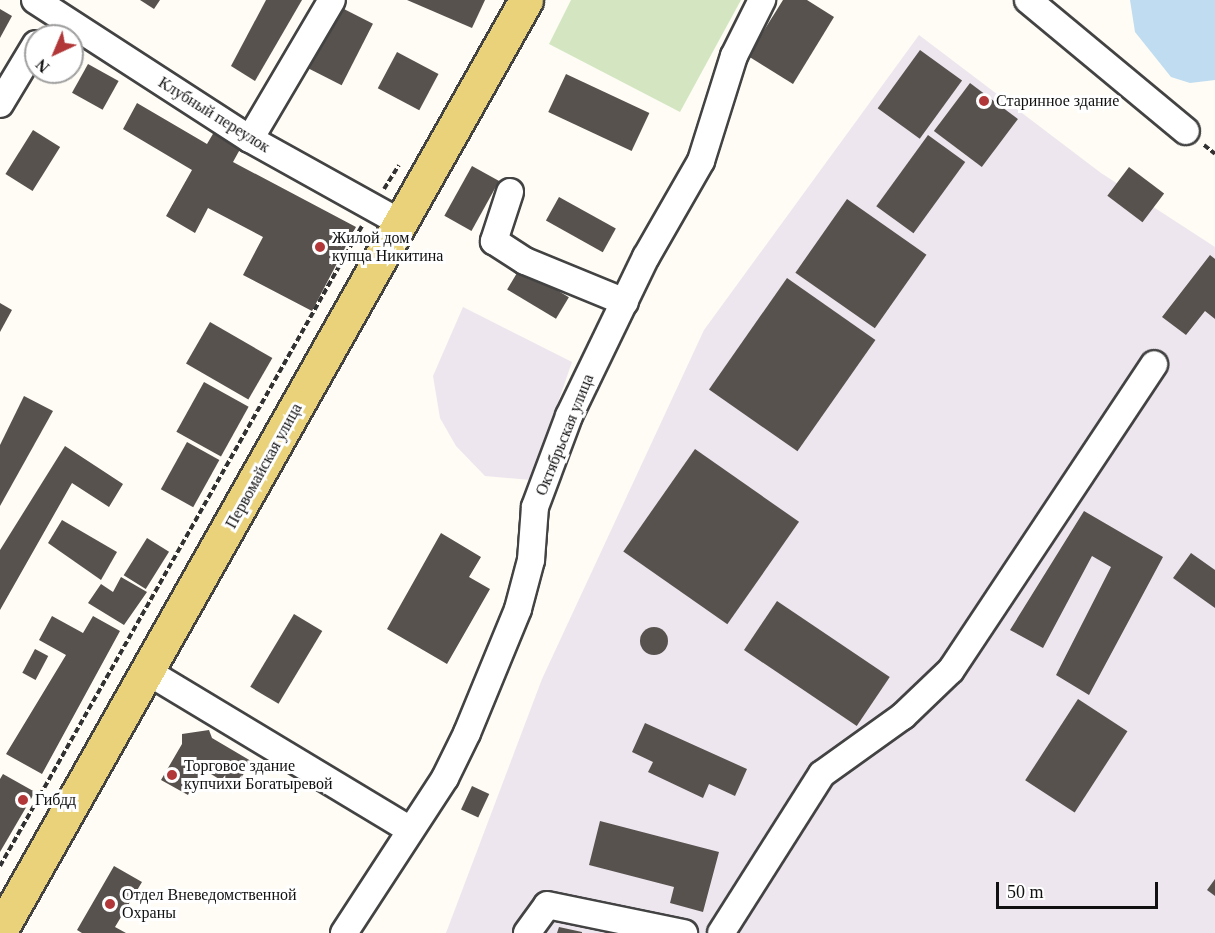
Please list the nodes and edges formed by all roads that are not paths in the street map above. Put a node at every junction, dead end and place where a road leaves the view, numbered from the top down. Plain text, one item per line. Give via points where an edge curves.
1 (332, 0) edge
2 (526, 0) edge
3 (762, 0) edge
4 (1029, 0) edge
5 (50, 4) edge
6 (44, 24) edge
7 (24, 64) edge
8 (0, 104) edge
9 (1186, 131) dead end
10 (250, 139) junction
11 (510, 192) dead end
12 (386, 214) junction
13 (625, 302) junction
14 (1154, 364) dead end
15 (150, 673) junction
16 (409, 829) junction
17 (0, 931) edge
18 (344, 933) edge
19 (528, 933) edge
20 (684, 933) edge
21 (721, 933) edge

1 - 10 street
2 - 12 main road, Первомайская улица
3 - 13 street, Октябрьская улица via 734,56 700,161
4 - 9 street
5 - 6 street
5 - 10 street, Клубный переулок
7 - 8 street
10 - 12 street, Клубный переулок
11 - 13 street via 494,241 525,261
12 - 15 main road, Первомайская улица
13 - 16 street, Октябрьская улица via 569,416 535,507 531,560 518,609 446,777
14 - 21 street via 951,670 903,716 822,774
15 - 16 street
15 - 17 main road, Первомайская улица
16 - 18 street, Октябрьская улица
19 - 20 street via 547,905

